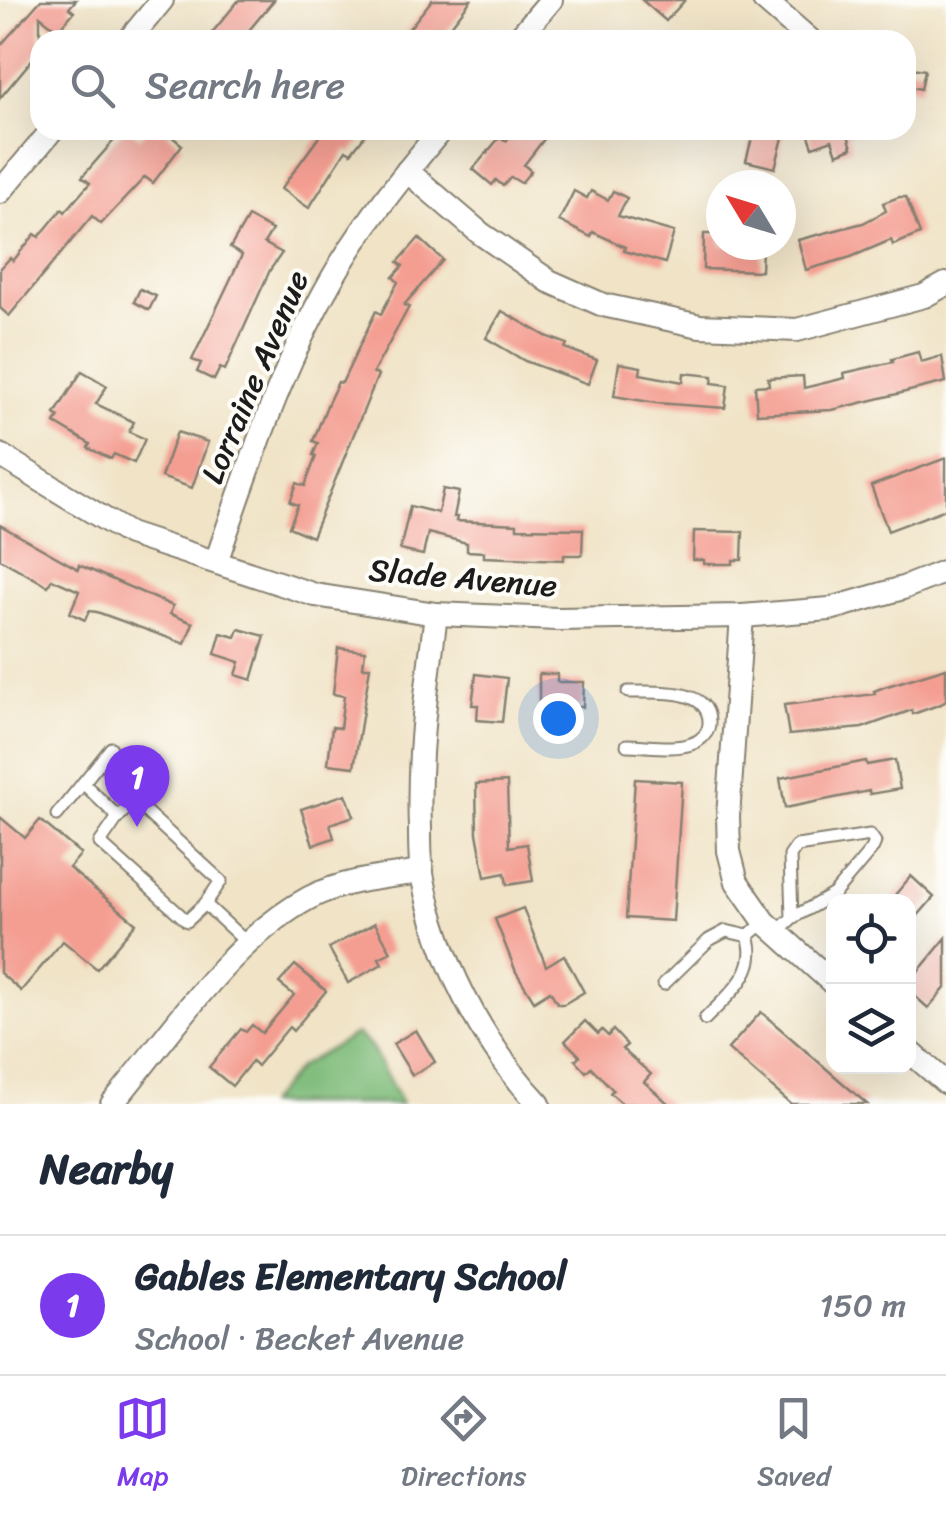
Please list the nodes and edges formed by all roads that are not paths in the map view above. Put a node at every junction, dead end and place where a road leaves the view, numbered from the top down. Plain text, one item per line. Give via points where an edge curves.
1 (162, 0) edge
2 (551, 0) edge
3 (764, 0) edge
4 (136, 30) edge
5 (526, 30) edge
6 (798, 30) edge
7 (44, 140) edge
8 (433, 140) edge
9 (407, 171) junction
10 (0, 192) edge
11 (946, 284) edge
12 (0, 455) edge
13 (216, 562) junction
14 (946, 570) edge
15 (436, 614) junction
16 (742, 616) junction
17 (628, 692) dead end
18 (709, 720) junction
19 (734, 722) junction
20 (627, 746) dead end
21 (111, 748) dead end
22 (82, 783) junction
23 (57, 815) dead end
24 (118, 817) junction
25 (422, 872) junction
26 (205, 904) junction
27 (770, 927) junction
28 (246, 944) junction
29 (826, 977) edge
30 (664, 984) dead end
31 (705, 1019) dead end
32 (916, 1057) edge
33 (946, 1082) edge
34 (112, 1104) edge
35 (539, 1104) edge

1 - 4 street
2 - 5 street
3 - 6 street
7 - 10 street
8 - 9 street, Lorraine Avenue
9 - 11 street via 549,281 602,305 700,326 797,330
9 - 13 street, Lorraine Avenue via 317,305 258,441
12 - 13 street, Slade Avenue via 128,534
13 - 15 street, Slade Avenue via 316,596
14 - 16 street, Slade Avenue via 830,609
15 - 16 street, Slade Avenue
15 - 25 street via 420,763
16 - 19 street
17 - 18 lane via 688,696 700,702
18 - 19 lane
18 - 20 lane via 704,736 690,745
19 - 27 street via 729,851 737,882
21 - 22 lane
22 - 23 lane
22 - 24 lane
24 - 26 lane via 134,801 220,881
24 - 26 lane via 100,843 187,921
25 - 28 street via 352,882 311,896
25 - 35 street via 443,952 463,994
26 - 28 lane
27 - 27 lane via 834,894 872,849 870,836 797,846
27 - 29 street
27 - 30 lane via 726,931 709,940
27 - 31 lane via 752,946 745,976
28 - 34 street
32 - 33 street

